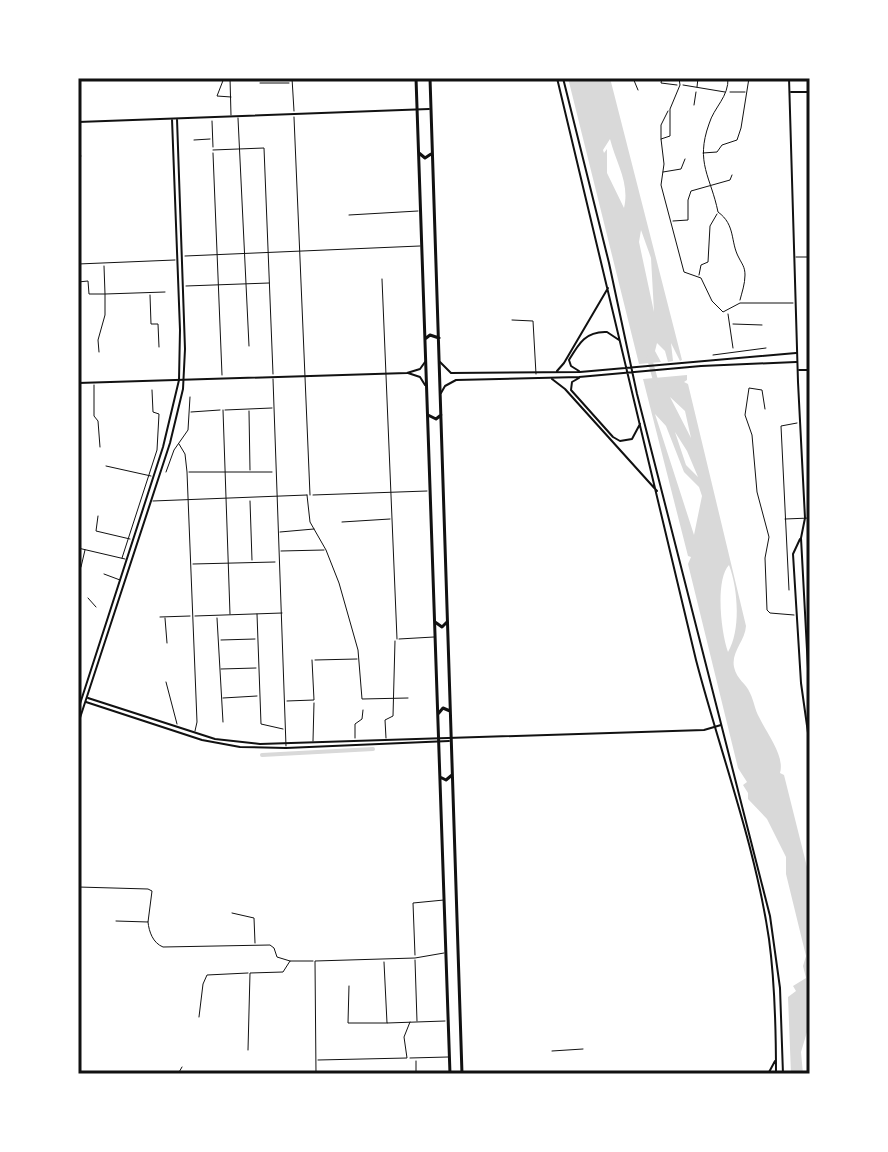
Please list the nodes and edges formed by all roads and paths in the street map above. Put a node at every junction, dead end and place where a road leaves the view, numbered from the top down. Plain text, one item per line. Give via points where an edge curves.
1 (224, 78) edge
2 (230, 78) edge
3 (292, 78) edge
4 (416, 78) edge
5 (430, 78) edge
6 (557, 78) edge
7 (563, 78) edge
8 (633, 78) edge
9 (662, 78) edge
10 (679, 78) edge
11 (698, 78) edge
12 (728, 78) edge
13 (749, 78) edge
14 (789, 78) edge
15 (260, 83) dead end
16 (292, 83) junction
17 (680, 85) junction
18 (638, 90) dead end
19 (697, 90) junction
20 (726, 92) junction
21 (746, 92) junction
22 (789, 92) junction
23 (810, 92) edge
24 (231, 97) junction
25 (694, 105) dead end
26 (418, 109) junction
27 (431, 109) junction
28 (670, 109) junction
29 (294, 114) junction
30 (231, 116) junction
31 (237, 116) junction
32 (212, 117) junction
33 (172, 119) junction
34 (177, 119) junction
35 (78, 122) edge
36 (213, 139) junction
37 (661, 139) junction
38 (194, 140) dead end
39 (240, 149) junction
40 (213, 150) junction
41 (433, 152) junction
42 (419, 153) junction
43 (703, 153) junction
44 (685, 159) dead end
45 (663, 172) junction
46 (732, 175) dead end
47 (588, 182) junction
48 (581, 183) junction
49 (710, 186) junction
50 (592, 197) junction
51 (586, 199) junction
52 (421, 211) junction
53 (718, 212) junction
54 (349, 215) dead end
55 (671, 221) junction
56 (422, 246) junction
57 (300, 251) junction
58 (268, 252) junction
59 (243, 253) junction
60 (217, 254) junction
61 (182, 256) junction
62 (794, 257) junction
63 (810, 257) edge
64 (177, 260) junction
65 (104, 263) junction
66 (78, 264) edge
67 (701, 278) junction
68 (382, 279) dead end
69 (78, 282) edge
70 (245, 283) junction
71 (269, 283) junction
72 (218, 284) junction
73 (183, 286) junction
74 (608, 287) junction
75 (165, 292) dead end
76 (150, 293) junction
77 (105, 294) junction
78 (740, 303) junction
79 (795, 303) junction
80 (727, 312) junction
81 (512, 320) dead end
82 (731, 325) junction
83 (762, 325) dead end
84 (439, 338) junction
85 (425, 339) junction
86 (620, 342) junction
87 (249, 346) dead end
88 (159, 347) dead end
89 (766, 348) dead end
90 (734, 351) junction
91 (99, 352) dead end
92 (797, 353) junction
93 (713, 355) dead end
94 (426, 360) junction
95 (439, 361) junction
96 (798, 362) junction
97 (798, 370) junction
98 (810, 370) edge
99 (580, 372) junction
100 (386, 373) junction
101 (407, 373) junction
102 (552, 373) junction
103 (536, 374) junction
104 (305, 375) junction
105 (273, 377) junction
106 (579, 377) junction
107 (222, 378) junction
108 (551, 378) junction
109 (179, 380) junction
110 (184, 380) junction
111 (78, 383) edge
112 (94, 383) junction
113 (427, 389) junction
114 (152, 390) dead end
115 (440, 395) junction
116 (190, 397) dead end
117 (274, 408) junction
118 (249, 409) junction
119 (765, 409) dead end
120 (223, 410) junction
121 (191, 412) junction
122 (441, 414) junction
123 (428, 415) junction
124 (640, 423) junction
125 (800, 423) junction
126 (179, 444) junction
127 (100, 447) dead end
128 (106, 466) dead end
129 (166, 472) dead end
130 (187, 472) junction
131 (250, 472) junction
132 (275, 472) junction
133 (225, 473) junction
134 (149, 475) junction
135 (154, 477) junction
136 (430, 491) junction
137 (657, 491) junction
138 (392, 492) junction
139 (308, 495) junction
140 (276, 497) junction
141 (250, 498) junction
142 (226, 499) junction
143 (148, 501) junction
144 (187, 501) junction
145 (98, 516) dead end
146 (393, 518) junction
147 (805, 518) junction
148 (810, 518) edge
149 (785, 519) junction
150 (342, 522) dead end
151 (315, 529) junction
152 (277, 532) junction
153 (801, 538) junction
154 (128, 539) junction
155 (133, 540) junction
156 (78, 548) edge
157 (85, 550) junction
158 (326, 550) junction
159 (278, 551) junction
160 (122, 558) junction
161 (127, 559) junction
162 (278, 561) junction
163 (252, 563) junction
164 (190, 564) junction
165 (228, 564) junction
166 (81, 567) dead end
167 (104, 574) dead end
168 (120, 580) junction
169 (789, 590) dead end
170 (88, 598) dead end
171 (96, 607) dead end
172 (282, 613) junction
173 (230, 614) junction
174 (257, 614) junction
175 (217, 615) junction
176 (797, 615) junction
177 (192, 616) junction
178 (160, 617) dead end
179 (165, 617) junction
180 (448, 620) junction
181 (435, 622) junction
182 (435, 637) junction
183 (258, 639) junction
184 (397, 639) junction
185 (218, 640) junction
186 (167, 643) dead end
187 (360, 659) junction
188 (307, 660) dead end
189 (312, 660) junction
190 (258, 668) junction
191 (220, 669) junction
192 (707, 669) junction
193 (699, 671) junction
194 (166, 682) dead end
195 (259, 696) junction
196 (84, 698) junction
197 (220, 698) junction
198 (393, 698) junction
199 (408, 698) dead end
200 (809, 698) edge
201 (314, 700) junction
202 (285, 701) junction
203 (810, 704) edge
204 (78, 710) edge
205 (363, 710) dead end
206 (450, 711) junction
207 (438, 714) junction
208 (223, 722) dead end
209 (78, 724) edge
210 (721, 725) junction
211 (178, 727) junction
212 (716, 727) junction
213 (285, 729) junction
214 (194, 735) junction
215 (452, 738) junction
216 (439, 739) junction
217 (355, 741) junction
218 (386, 742) junction
219 (312, 743) junction
220 (286, 746) junction
221 (810, 747) edge
222 (452, 775) junction
223 (440, 777) junction
224 (78, 887) edge
225 (444, 900) junction
226 (232, 913) dead end
227 (116, 921) dead end
228 (148, 922) junction
229 (445, 927) junction
230 (457, 929) junction
231 (255, 946) junction
232 (446, 953) junction
233 (415, 958) junction
234 (384, 959) junction
235 (290, 961) junction
236 (315, 961) junction
237 (250, 973) junction
238 (446, 978) junction
239 (459, 978) junction
240 (349, 986) dead end
241 (773, 996) junction
242 (781, 996) junction
243 (199, 1017) dead end
244 (417, 1021) junction
245 (448, 1021) junction
246 (410, 1022) junction
247 (387, 1023) junction
248 (583, 1049) dead end
249 (248, 1050) dead end
250 (552, 1051) dead end
251 (776, 1056) junction
252 (449, 1057) junction
253 (407, 1058) junction
254 (416, 1058) junction
255 (316, 1060) junction
256 (182, 1067) dead end
257 (178, 1074) edge
258 (316, 1074) edge
259 (416, 1074) edge
260 (450, 1074) edge
261 (462, 1074) edge
262 (768, 1074) edge
263 (776, 1074) edge
264 (783, 1074) edge

1 - 24 street via 217,96
2 - 24 street
3 - 16 street
4 - 26 highway
5 - 27 highway
6 - 48 main road
7 - 47 main road
8 - 18 street
9 - 17 street via 661,83
10 - 17 street
11 - 19 street
12 - 20 street
13 - 21 street
14 - 22 main road
15 - 16 street
16 - 29 street
17 - 19 street
17 - 28 street
19 - 20 street
19 - 25 street
20 - 21 street
20 - 43 street via 709,121
21 - 43 street via 737,140 717,152
22 - 23 main road
22 - 62 main road
24 - 30 street
26 - 27 main road
26 - 29 main road
26 - 42 highway
27 - 41 highway
28 - 37 street via 661,125
28 - 37 street via 670,136
29 - 31 main road
29 - 57 street
30 - 31 main road
30 - 32 main road
31 - 39 street
32 - 34 main road
32 - 36 street
33 - 34 main road
33 - 35 main road
33 - 64 main road
34 - 61 main road
36 - 38 street
36 - 40 street
37 - 45 street
39 - 40 street
39 - 58 street via 264,148
39 - 59 street
40 - 60 street
41 - 42 highway via 427,158
41 - 84 highway
42 - 52 highway
43 - 49 street
44 - 45 street via 681,169
45 - 55 street via 661,185
46 - 49 street
47 - 48 main road
47 - 50 main road
48 - 51 main road
49 - 53 street
49 - 55 street via 689,193 688,220
50 - 51 main road
50 - 192 main road
51 - 74 main road
52 - 54 street
52 - 56 highway
53 - 67 street via 710,226 708,262 700,268
53 - 78 street via 743,263
55 - 67 street via 684,272
56 - 57 street
56 - 85 highway
57 - 58 street
57 - 104 street
58 - 59 street
58 - 71 street
59 - 60 street
59 - 70 street
60 - 61 street
60 - 72 street
61 - 73 main road
62 - 63 street
62 - 79 main road
64 - 65 street
64 - 109 main road
65 - 66 street
65 - 77 street
67 - 80 street via 715,305
68 - 100 street
69 - 77 street via 88,281 89,294
70 - 71 street
70 - 72 street
70 - 87 street
71 - 105 street
72 - 73 street
72 - 107 street
73 - 110 main road
74 - 86 main road
74 - 102 main road via 564,363
75 - 76 street
76 - 77 street
76 - 88 street via 151,324 158,324
77 - 91 street
78 - 79 street
78 - 80 street
79 - 92 main road
80 - 82 street
81 - 103 street via 533,321
82 - 83 street
82 - 90 street
84 - 85 highway via 433,334
84 - 95 highway
85 - 94 highway
86 - 99 main road via 607,332 584,337 569,360
86 - 124 main road
89 - 90 street
90 - 93 street
92 - 96 main road
92 - 99 main road
94 - 101 main road via 420,369
94 - 113 highway
95 - 103 main road via 451,373
95 - 115 highway
96 - 97 main road
96 - 106 main road
97 - 98 main road
97 - 125 main road
99 - 102 main road
100 - 101 main road
100 - 104 main road
100 - 138 street
101 - 113 main road via 420,377
102 - 103 main road
104 - 105 main road
104 - 139 street
105 - 107 main road
105 - 117 street
106 - 108 main road
106 - 124 main road via 571,390 613,437 632,439
107 - 110 main road
108 - 115 main road via 456,380
108 - 137 main road
109 - 110 main road
109 - 112 main road
109 - 135 main road
110 - 143 main road via 170,443
111 - 112 main road
112 - 127 street
113 - 123 highway
114 - 134 street via 153,412 159,414
115 - 122 highway
116 - 121 street
117 - 118 street
117 - 132 street
118 - 120 street
118 - 131 street
119 - 176 street via 762,390 749,388 745,415 769,537 767,610
120 - 121 street
120 - 133 street
121 - 126 street
122 - 123 highway via 436,419
122 - 180 highway
123 - 136 highway
124 - 137 main road
125 - 147 main road
125 - 149 street via 781,426
126 - 129 street
126 - 130 street
128 - 134 street
130 - 133 street
130 - 144 street
131 - 132 street
131 - 133 street
132 - 140 street
133 - 142 street
134 - 135 street
134 - 154 street
135 - 143 main road
136 - 138 street
136 - 181 highway
137 - 193 main road
138 - 139 street
138 - 146 street
139 - 140 street
139 - 151 street
140 - 141 street
140 - 152 street
141 - 142 street
141 - 163 street
142 - 144 street
142 - 165 street
143 - 144 street
143 - 155 main road
143 - 196 main road
144 - 164 street
145 - 154 street via 96,531
146 - 150 street
146 - 184 street
147 - 148 street
147 - 149 street
147 - 153 main road
149 - 169 street
151 - 152 street
151 - 158 street
152 - 159 street
153 - 176 main road via 794,549
153 - 200 main road
154 - 155 street
154 - 160 street
155 - 161 main road
156 - 157 street
157 - 160 street
157 - 166 street
158 - 159 street
158 - 187 street
159 - 162 street
160 - 161 street
161 - 168 main road
162 - 163 street
162 - 172 street
163 - 165 street
164 - 165 street
164 - 177 street
165 - 173 street
167 - 168 street
168 - 196 main road
170 - 171 street
172 - 174 street
172 - 202 street
173 - 174 street
173 - 175 street
174 - 183 street
175 - 177 street
175 - 185 street
176 - 221 main road
177 - 179 street
177 - 214 street
178 - 179 street
179 - 186 street
180 - 181 highway via 442,627
180 - 206 highway
181 - 182 highway
182 - 184 street
182 - 207 highway
183 - 185 street
183 - 190 street
184 - 198 street
185 - 191 street
187 - 189 street
187 - 198 street via 362,699
188 - 189 street
189 - 201 street
190 - 191 street
190 - 195 street
191 - 197 street
192 - 193 main road
192 - 210 main road
193 - 212 main road
194 - 211 street
195 - 197 street
195 - 213 street via 261,725
196 - 204 main road
196 - 209 main road
196 - 211 main road
196 - 214 main road
197 - 208 street
198 - 199 street
198 - 218 street via 393,716 385,720
200 - 203 main road
201 - 202 street
201 - 219 street
202 - 213 street
205 - 217 street via 355,724
206 - 207 highway via 443,708
206 - 215 highway
207 - 216 highway
210 - 212 main road
210 - 242 main road via 770,916
211 - 214 main road
212 - 215 main road
212 - 241 main road via 763,908
213 - 220 street
214 - 220 main road via 227,746
215 - 216 main road
215 - 222 highway
216 - 218 main road
216 - 223 highway
217 - 218 main road
217 - 219 main road
218 - 220 main road
219 - 220 main road
222 - 223 highway
222 - 230 highway
223 - 225 highway
224 - 228 street via 149,889
225 - 229 highway
225 - 233 street via 413,903
226 - 231 street via 254,918
227 - 228 street
228 - 231 street via 150,934 163,947
229 - 230 highway via 452,922
229 - 232 highway
230 - 239 highway
231 - 235 street via 272,945 277,957
232 - 233 street
232 - 238 highway
233 - 234 street
233 - 244 street
234 - 236 street
234 - 247 street
235 - 236 street
235 - 237 street via 285,972
236 - 255 street
237 - 243 street via 207,975
237 - 249 street
238 - 239 highway via 452,984
238 - 245 highway
239 - 261 highway
240 - 247 street via 348,1023
241 - 242 main road
241 - 251 main road
242 - 264 main road
244 - 245 street
244 - 246 street
245 - 252 highway
246 - 247 street
246 - 253 street via 404,1037
248 - 250 street
251 - 262 main road
251 - 263 main road
252 - 254 street
252 - 260 highway
253 - 254 street
253 - 255 street
254 - 259 street
255 - 258 street
256 - 257 street

